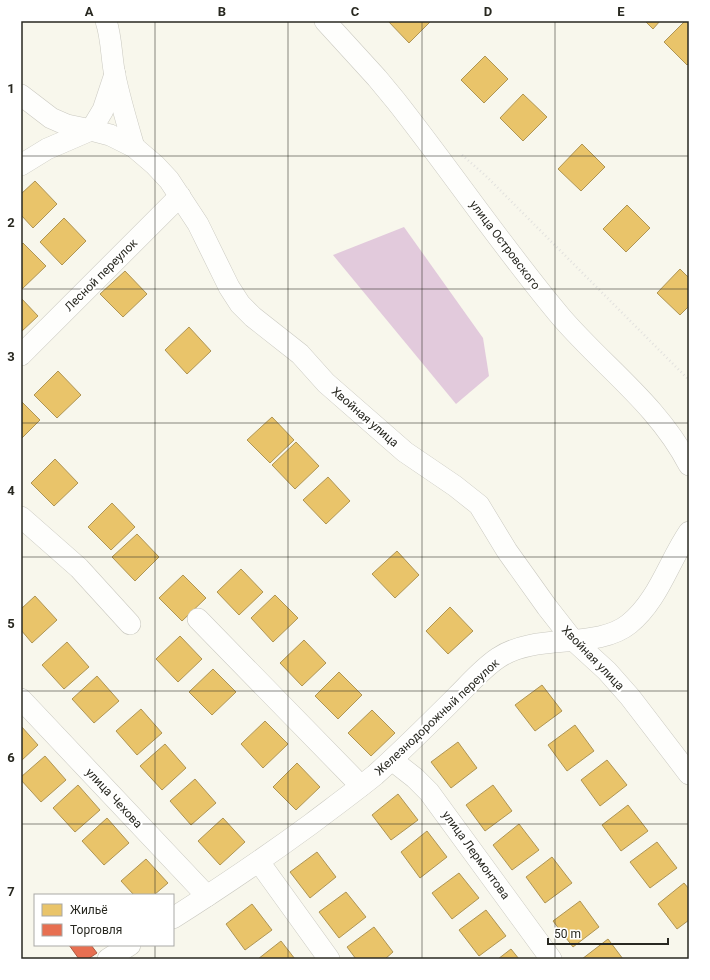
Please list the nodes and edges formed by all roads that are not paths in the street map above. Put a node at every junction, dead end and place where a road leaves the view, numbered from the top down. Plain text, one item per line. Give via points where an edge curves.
1 (106, 21) edge
2 (325, 21) edge
3 (115, 74) junction
4 (21, 94) edge
5 (91, 130) junction
6 (134, 147) junction
7 (21, 165) edge
8 (180, 196) junction
9 (21, 355) edge
10 (689, 465) edge
11 (21, 517) edge
12 (689, 532) edge
13 (198, 619) dead end
14 (130, 624) dead end
15 (572, 639) junction
16 (21, 699) edge
17 (392, 760) junction
18 (689, 774) edge
19 (361, 786) junction
20 (259, 862) junction
21 (207, 896) junction
22 (174, 917) edge
23 (128, 946) edge
24 (108, 959) edge
25 (329, 959) edge
26 (551, 959) edge

1 - 3 street
2 - 10 street, улица Островского via 405,112 548,301 582,340 656,415
3 - 5 street via 103,110
3 - 6 street
4 - 5 street, Хвойная улица via 51,118 67,125
5 - 6 street, Хвойная улица via 110,135
5 - 7 street via 47,149
6 - 8 street, Хвойная улица via 155,165
8 - 9 street, Лесной переулок
8 - 15 street, Хвойная улица via 198,224 240,304 300,354 326,383 405,452 479,505 507,551
11 - 14 street via 79,568
12 - 15 street, Железнодорожный переулок via 648,602 628,625 600,636
13 - 19 street
15 - 17 street, Железнодорожный переулок via 516,649 499,657
15 - 18 street, Хвойная улица via 607,671 630,697
16 - 21 street, улица Чехова
17 - 19 street, Железнодорожный переулок
17 - 26 street, улица Лермонтова via 429,792
19 - 20 street, Железнодорожный переулок
20 - 21 street, Железнодорожный переулок
20 - 25 street
21 - 22 street, Железнодорожный переулок
23 - 24 street

